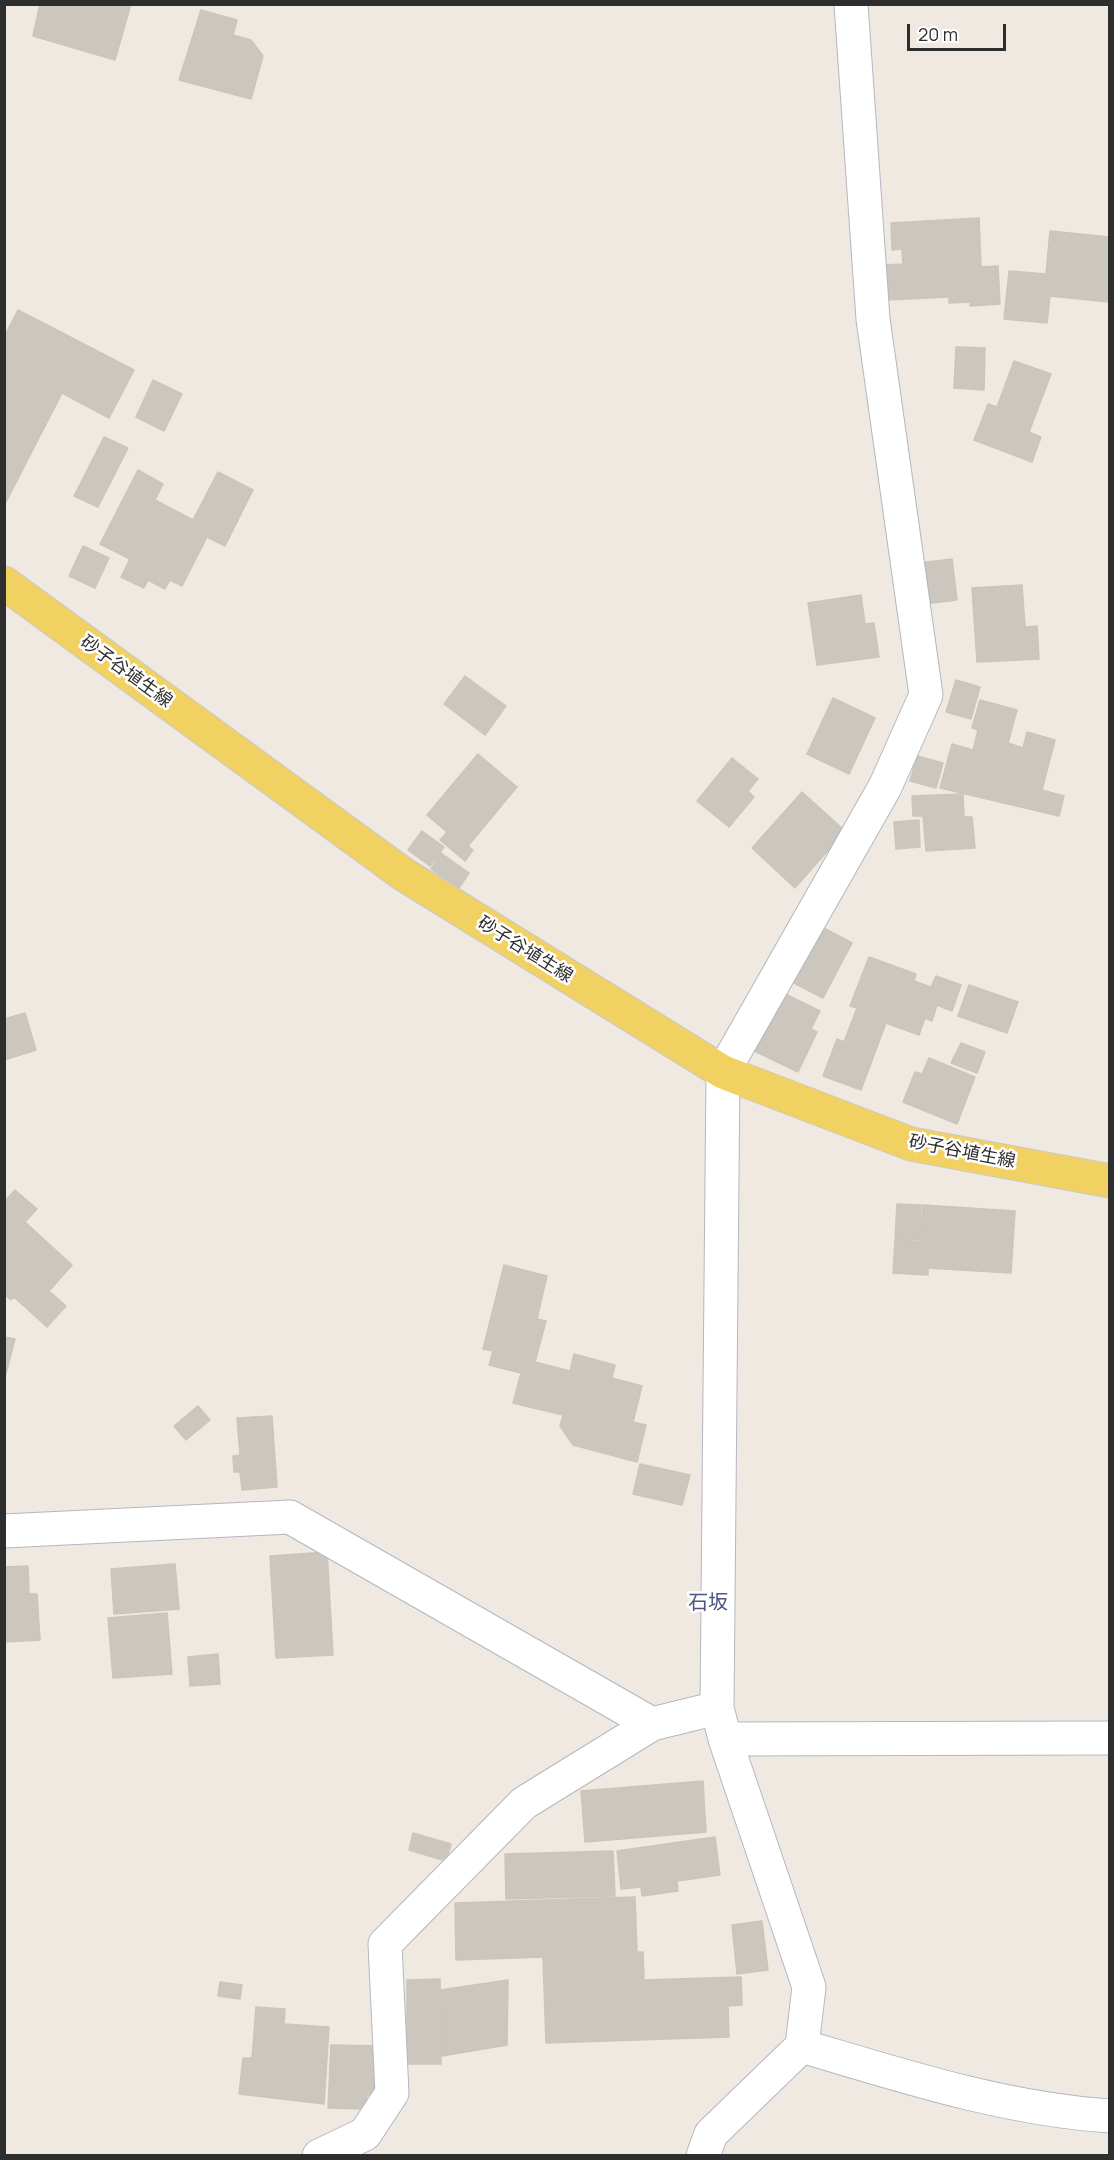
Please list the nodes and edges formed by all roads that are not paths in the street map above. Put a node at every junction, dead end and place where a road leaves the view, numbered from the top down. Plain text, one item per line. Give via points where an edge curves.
1 (851, 4) edge
2 (4, 584) edge
3 (723, 1072) junction
4 (1110, 1181) edge
5 (4, 1531) edge
6 (721, 1723) junction
7 (652, 1724) junction
8 (1110, 1738) edge
9 (802, 2046) junction
10 (1110, 2116) edge
11 (319, 2156) edge
12 (703, 2156) edge

1 - 3 street via 873,319 926,695 885,787
2 - 3 main road, 砂子谷埴生線 via 403,874
3 - 4 main road, 砂子谷埴生線 via 911,1144
3 - 6 street
5 - 7 street via 290,1517
6 - 7 street
6 - 8 street
6 - 9 street via 809,1987
7 - 11 street via 524,1803 385,1944 392,2093 366,2134
9 - 10 street via 964,2093 1069,2113
9 - 12 street via 711,2134

